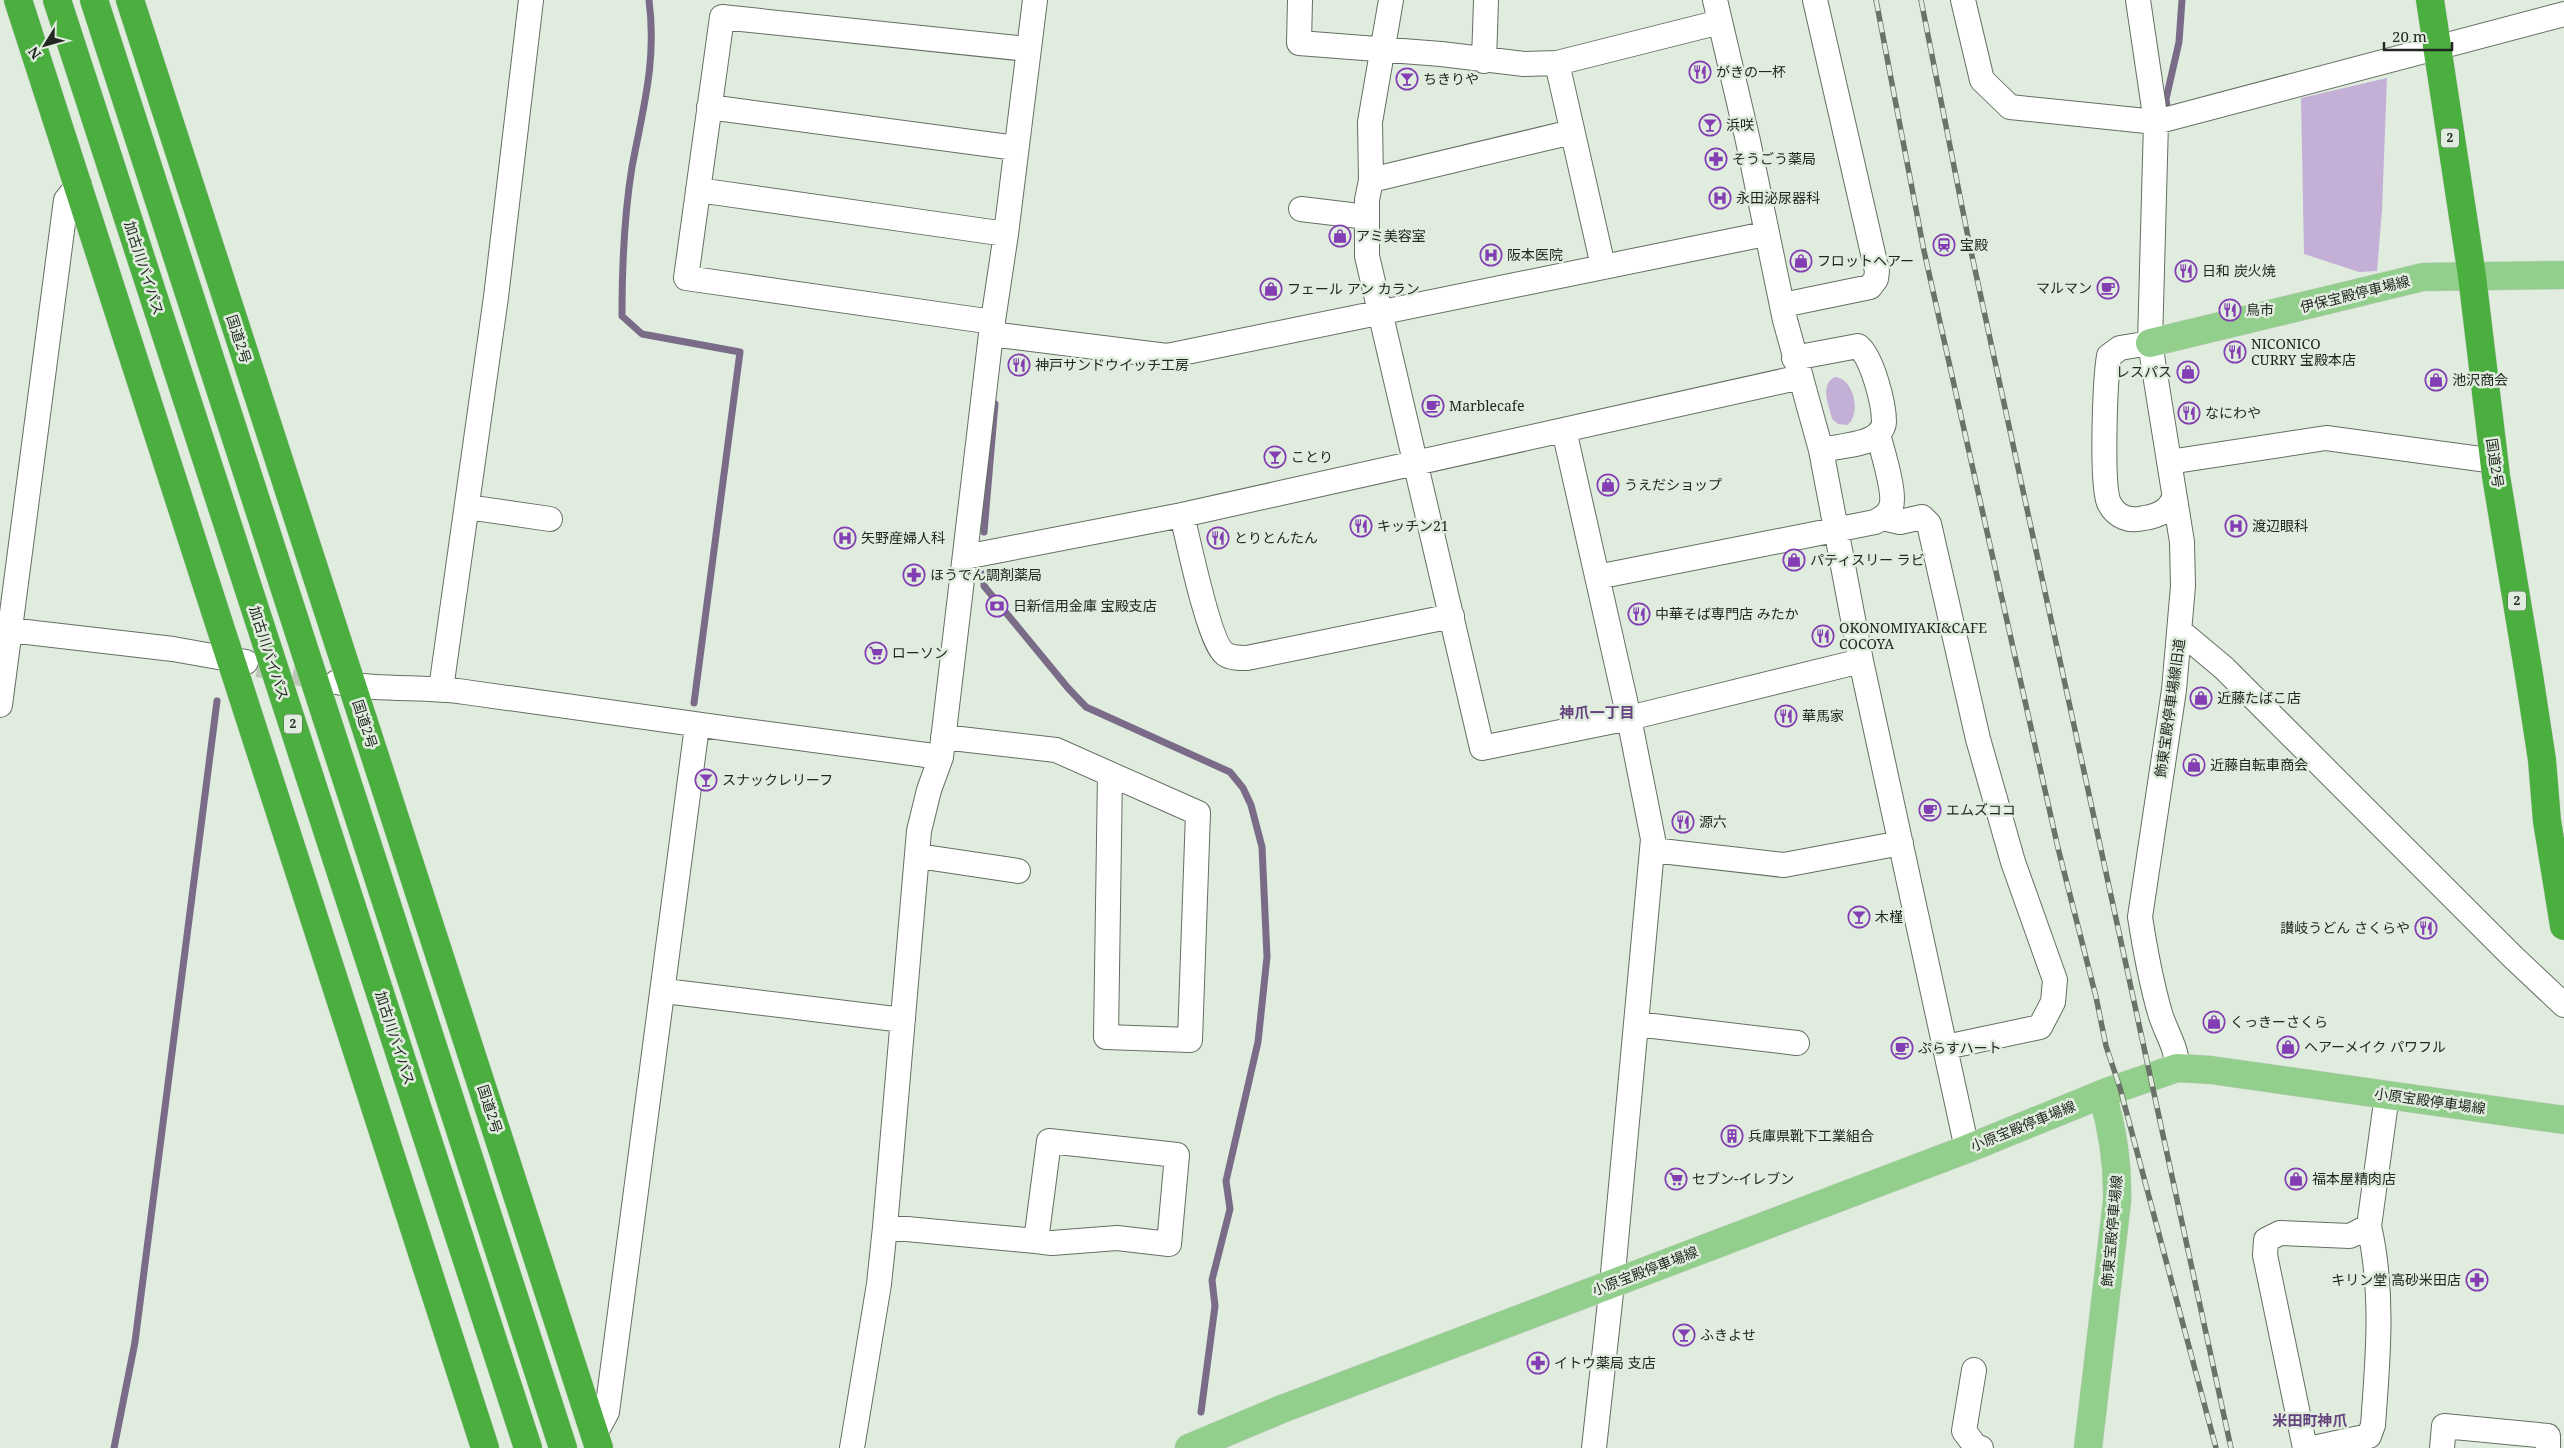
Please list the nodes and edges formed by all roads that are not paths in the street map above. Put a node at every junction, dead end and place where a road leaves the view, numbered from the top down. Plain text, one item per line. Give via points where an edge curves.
1 (18, 0) edge
2 (57, 0) edge
3 (94, 0) edge
4 (130, 0) edge
5 (531, 0) edge
6 (1035, 0) edge
7 (1300, 0) edge
8 (1391, 0) edge
9 (1486, 0) edge
10 (1815, 0) edge
11 (1963, 0) edge
12 (2138, 0) edge
13 (2430, 0) edge
14 (1717, 11) edge
15 (2564, 14) edge
16 (1027, 49) junction
17 (1381, 49) junction
18 (2436, 49) junction
19 (1484, 61) junction
20 (1557, 63) junction
21 (709, 107) junction
22 (2156, 122) junction
23 (1572, 132) junction
24 (1016, 148) junction
25 (1371, 180) junction
26 (79, 184) junction
27 (698, 190) junction
28 (1301, 209) dead end
29 (1367, 217) junction
30 (1006, 234) junction
31 (1766, 234) junction
32 (1603, 266) junction
33 (2564, 275) edge
34 (2472, 276) junction
35 (1783, 305) junction
36 (1382, 312) junction
37 (992, 328) junction
38 (2150, 343) junction
39 (1798, 368) junction
40 (1564, 430) junction
41 (1878, 434) junction
42 (1821, 450) junction
43 (1416, 461) junction
44 (2495, 461) junction
45 (2169, 462) junction
46 (2174, 498) junction
47 (467, 507) junction
48 (1182, 515) junction
49 (1882, 518) junction
50 (550, 519) dead end
51 (1835, 529) junction
52 (965, 557) junction
53 (1597, 577) junction
54 (1452, 616) junction
55 (5, 630) edge
56 (2181, 632) junction
57 (238, 661) junction
58 (1861, 661) junction
59 (345, 684) junction
60 (441, 689) junction
61 (0, 705) edge
62 (1629, 718) junction
63 (697, 726) junction
64 (942, 747) junction
65 (1110, 774) junction
66 (2557, 842) edge
67 (1901, 843) junction
68 (1652, 850) junction
69 (918, 856) junction
70 (1018, 871) dead end
71 (2564, 926) edge
72 (673, 992) dead end
73 (2564, 1005) edge
74 (903, 1020) junction
75 (1636, 1024) junction
76 (1797, 1043) dead end
77 (1946, 1047) junction
78 (2177, 1068) junction
79 (2102, 1094) junction
80 (2387, 1095) junction
81 (2564, 1120) edge
82 (1967, 1149) junction
83 (2369, 1226) junction
84 (885, 1227) junction
85 (1036, 1241) junction
86 (1612, 1284) junction
87 (1974, 1370) dead end
88 (597, 1441) edge
89 (1202, 1445) edge
90 (486, 1448) edge
91 (528, 1448) edge
92 (563, 1448) edge
93 (852, 1448) edge
94 (1594, 1448) edge
95 (1977, 1448) edge
96 (2088, 1448) edge
97 (2305, 1448) edge
98 (2313, 1448) edge
99 (2442, 1448) edge
100 (2548, 1448) edge

1 - 26 highway
2 - 91 highway, 加古川バイパス / 2
3 - 92 highway
4 - 59 highway, 国道2号
5 - 47 street
6 - 16 street
7 - 17 street via 1299,43
8 - 17 street
9 - 19 street
10 - 35 street via 1876,279 1870,287
11 - 22 street via 1982,80 2010,107
12 - 22 street, 飾東宝殿停車場線旧道
13 - 18 highway, 国道2号 / 2
14 - 20 street
14 - 31 street
15 - 18 street
16 - 21 street via 722,17
16 - 24 street
17 - 19 street
17 - 25 street via 1370,122
18 - 22 street
18 - 34 highway, 国道2号 / 2
19 - 20 street
20 - 23 street
21 - 24 street
21 - 27 street
22 - 38 street, 飾東宝殿停車場線旧道
23 - 25 street
23 - 32 street
24 - 30 street
25 - 29 street
26 - 55 street via 66,200
26 - 57 highway
27 - 30 street
27 - 37 street via 686,278
28 - 29 street
29 - 36 street via 1367,256
30 - 37 street
31 - 32 street
31 - 35 street
32 - 36 street
33 - 34 main road, 伊保宝殿停車場線
34 - 38 main road, 伊保宝殿停車場線 via 2423,277
34 - 44 highway, 国道2号 / 2
35 - 39 street
36 - 37 street via 1167,356
36 - 43 street
37 - 52 street
38 - 45 street, 飾東宝殿停車場線旧道
38 - 46 street via 2120,348 2109,356 2105,492 2116,512 2125,519 2155,516 2168,509
39 - 40 street
39 - 41 street via 1850,346 1858,346 1871,364 1882,408 1884,422
39 - 42 street
40 - 43 street
40 - 53 street
41 - 42 street via 1869,440
41 - 49 street via 1892,498 1888,514
42 - 51 street
43 - 48 street
43 - 54 street
44 - 45 street via 2326,438
44 - 66 highway, 国道2号 / 2
45 - 46 street, 飾東宝殿停車場線旧道
46 - 56 street, 飾東宝殿停車場線旧道 via 2182,542
47 - 50 street
47 - 60 street
48 - 52 street
48 - 54 street via 1213,636 1225,654 1234,658
49 - 51 street
49 - 77 street via 1900,522 1922,517 1929,524 1978,739 2013,862 2055,980 2053,1002 2040,1027
51 - 53 street
51 - 58 street
52 - 64 street
53 - 62 street
54 - 62 street via 1482,748
55 - 57 street via 173,649
55 - 61 street
56 - 73 street via 2224,668
56 - 78 street, 飾東宝殿停車場線旧道 via 2140,917 2160,1014 2176,1055
57 - 90 highway
58 - 62 street
58 - 67 street
59 - 60 street
59 - 88 highway, 国道2号
60 - 63 street
62 - 68 street via 1653,839
63 - 64 street
63 - 88 street via 607,1412
64 - 65 street via 1056,750
64 - 69 street via 919,831
65 - 65 street via 1198,813 1190,1040 1106,1037
66 - 71 highway, 国道2号 / 2
67 - 68 street via 1784,865
67 - 77 street
68 - 75 street
69 - 70 street
69 - 74 street
72 - 74 street
74 - 84 street
75 - 76 street
75 - 86 street
77 - 82 street
78 - 79 main road
78 - 80 main road, 小原宝殿停車場線
79 - 82 main road, 小原宝殿停車場線
79 - 96 main road, 飾東宝殿停車場線 via 2118,1168 2117,1201
80 - 81 main road, 小原宝殿停車場線
80 - 83 street
82 - 86 main road, 小原宝殿停車場線
83 - 97 street via 2350,1236 2280,1233 2266,1240 2265,1255
83 - 98 street via 2376,1259 2380,1327 2373,1425 2368,1436
84 - 85 street
84 - 93 street
85 - 85 street via 1052,1243 1117,1238 1169,1244 1177,1155 1049,1141
86 - 89 main road, 小原宝殿停車場線 via 1282,1409
86 - 94 street
87 - 95 street via 1964,1431
99 - 100 street via 2444,1426 2548,1436

